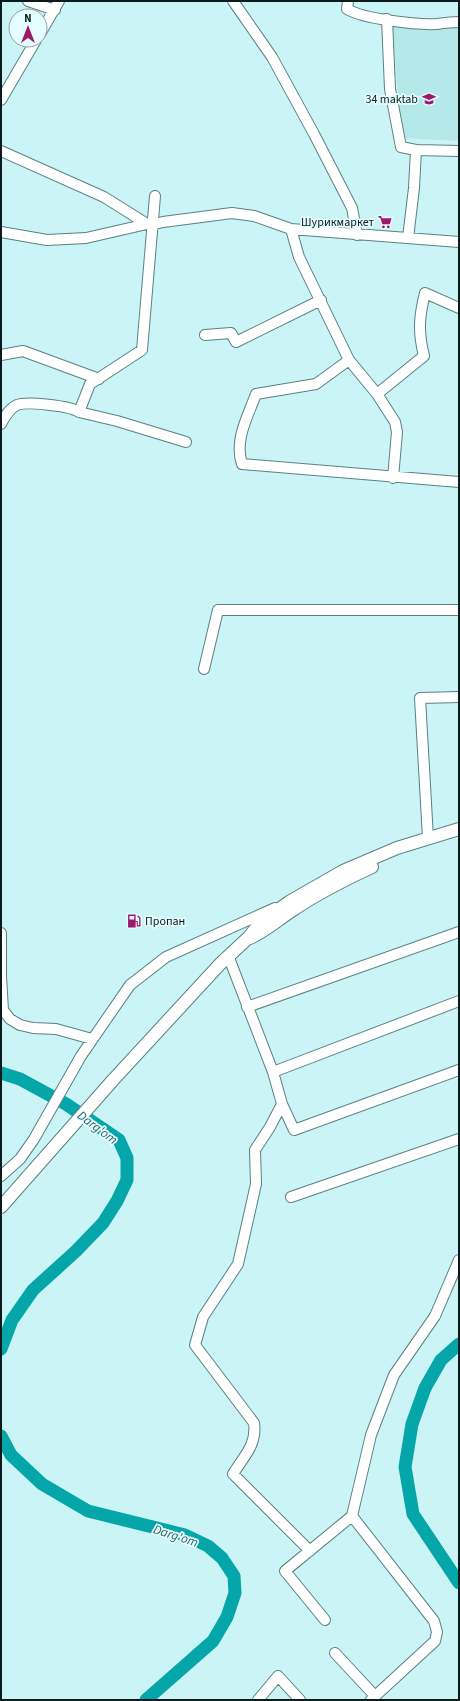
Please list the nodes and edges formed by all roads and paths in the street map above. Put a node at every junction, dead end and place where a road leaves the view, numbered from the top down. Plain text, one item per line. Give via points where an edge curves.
1 (28, 1) edge
2 (233, 1) edge
3 (348, 1) edge
4 (57, 6) edge
5 (387, 19) junction
6 (48, 21) edge
7 (459, 22) edge
8 (31, 48) edge
9 (1, 100) edge
10 (416, 150) junction
11 (1, 151) edge
12 (459, 151) edge
13 (154, 196) dead end
14 (149, 225) junction
15 (291, 229) junction
16 (1, 232) edge
17 (357, 235) junction
18 (408, 238) junction
19 (459, 242) edge
20 (321, 300) junction
21 (459, 308) edge
22 (205, 336) dead end
23 (1, 355) edge
24 (349, 360) junction
25 (99, 379) junction
26 (377, 394) junction
27 (79, 412) junction
28 (1, 424) edge
29 (186, 442) dead end
30 (393, 478) junction
31 (459, 482) edge
32 (459, 610) edge
33 (204, 669) dead end
34 (459, 697) edge
35 (459, 829) edge
36 (459, 834) edge
37 (428, 838) junction
38 (289, 902) junction
39 (459, 932) edge
40 (1, 933) edge
41 (248, 938) junction
42 (229, 958) junction
43 (459, 1001) edge
44 (248, 1007) junction
45 (92, 1039) junction
46 (459, 1070) edge
47 (272, 1072) junction
48 (282, 1104) junction
49 (459, 1139) edge
50 (1, 1176) edge
51 (291, 1197) dead end
52 (1, 1207) edge
53 (459, 1260) edge
54 (352, 1516) junction
55 (310, 1551) junction
56 (325, 1620) dead end
57 (335, 1654) dead end
58 (373, 1698) edge
59 (258, 1700) edge
60 (300, 1700) edge

1 - 4 street
2 - 17 street via 272,57 314,134 352,208
3 - 5 street via 347,9 354,13
4 - 6 street
5 - 7 street via 436,24
5 - 10 street via 390,89 401,147
8 - 9 street
10 - 12 street
10 - 18 street
11 - 14 street via 104,197
13 - 14 street
14 - 15 street via 232,213 254,216
14 - 16 street via 86,238 47,240
14 - 25 street via 142,350
15 - 17 street
15 - 20 street via 299,257
17 - 18 street
18 - 19 street
20 - 22 street via 236,342 231,333
20 - 24 street
21 - 26 street via 424,293 419,322 424,356
23 - 25 street via 23,351
24 - 26 street
24 - 30 street via 316,384 256,394 241,433 239,456 242,464
25 - 27 street via 90,384
26 - 30 street via 395,422 397,432
27 - 28 street via 52,405 24,404 18,405 6,414
27 - 29 street
30 - 31 street
32 - 33 street via 218,610
34 - 37 street via 420,698
35 - 37 main road
36 - 41 main road via 432,842 349,878 294,909 264,931
37 - 38 main road via 343,871
38 - 41 main road via 260,922
38 - 45 street via 166,957 130,985
39 - 44 street
40 - 45 street via 3,1010 10,1019 27,1027 56,1029
41 - 42 main road
42 - 44 street
42 - 52 main road via 220,964 113,1080
43 - 47 street
44 - 47 street
45 - 50 street via 34,1139 20,1159
46 - 48 street via 294,1130
47 - 48 street
48 - 55 street via 255,1150 256,1184 238,1264 203,1316 195,1345 254,1423 254,1441 233,1474
49 - 51 street
53 - 54 street via 435,1316 394,1374 371,1434
54 - 55 street
54 - 58 street via 434,1621 437,1632 435,1641
55 - 56 street via 285,1571
57 - 58 street
59 - 60 street via 278,1676

